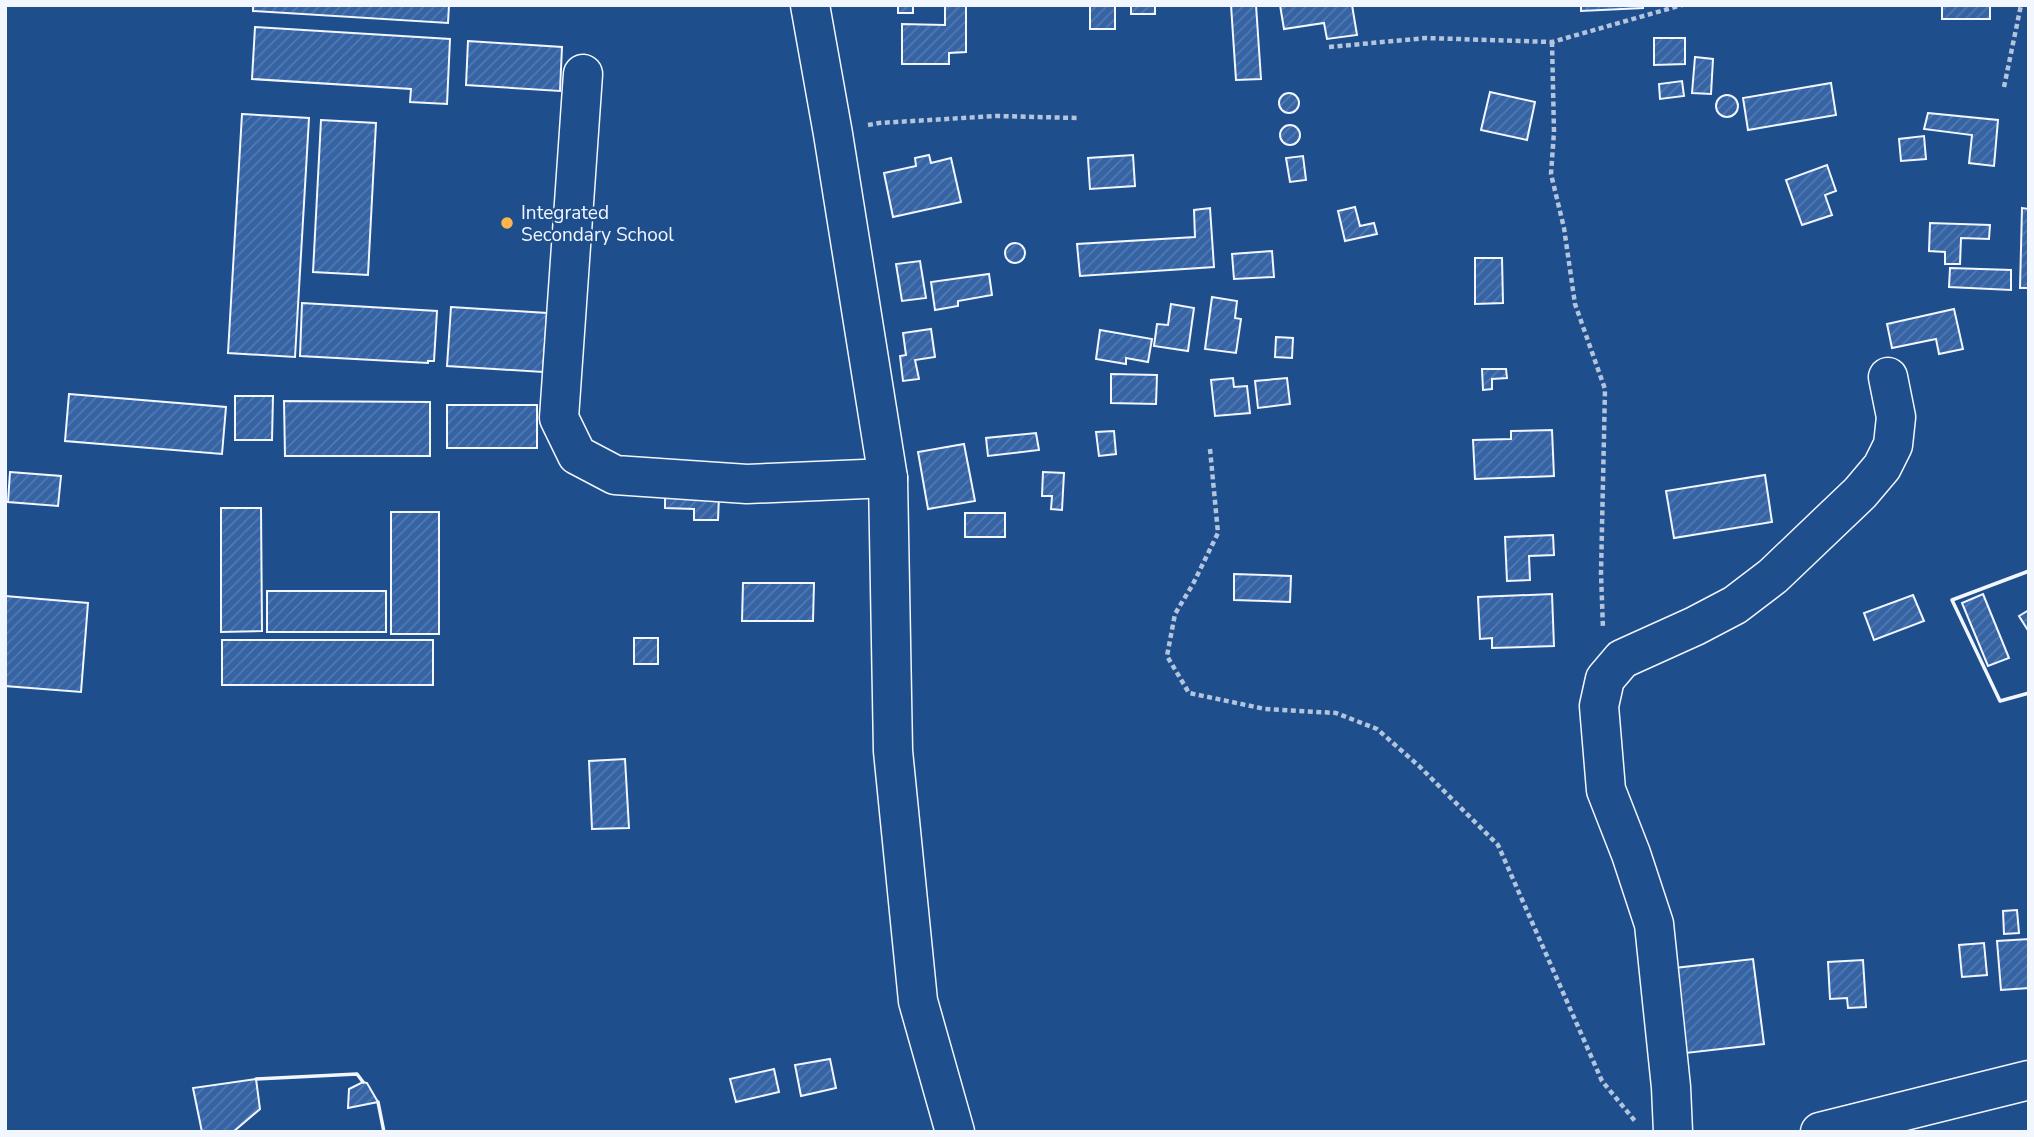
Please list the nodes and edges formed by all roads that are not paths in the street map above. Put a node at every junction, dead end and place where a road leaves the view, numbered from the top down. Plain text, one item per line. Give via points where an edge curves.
1 (810, 5) edge
2 (583, 74) dead end
3 (1888, 377) dead end
4 (888, 478) junction
5 (2029, 1080) edge
6 (956, 1132) edge
7 (1672, 1132) edge
8 (1820, 1132) edge

1 - 4 street
2 - 4 street via 559,418 577,455 615,475 747,484
3 - 7 street via 1896,416 1893,444 1882,467 1860,493 1773,576 1735,605 1622,659 1605,679 1599,706 1606,790 1654,924
4 - 6 street via 893,751 918,1001
5 - 8 street

